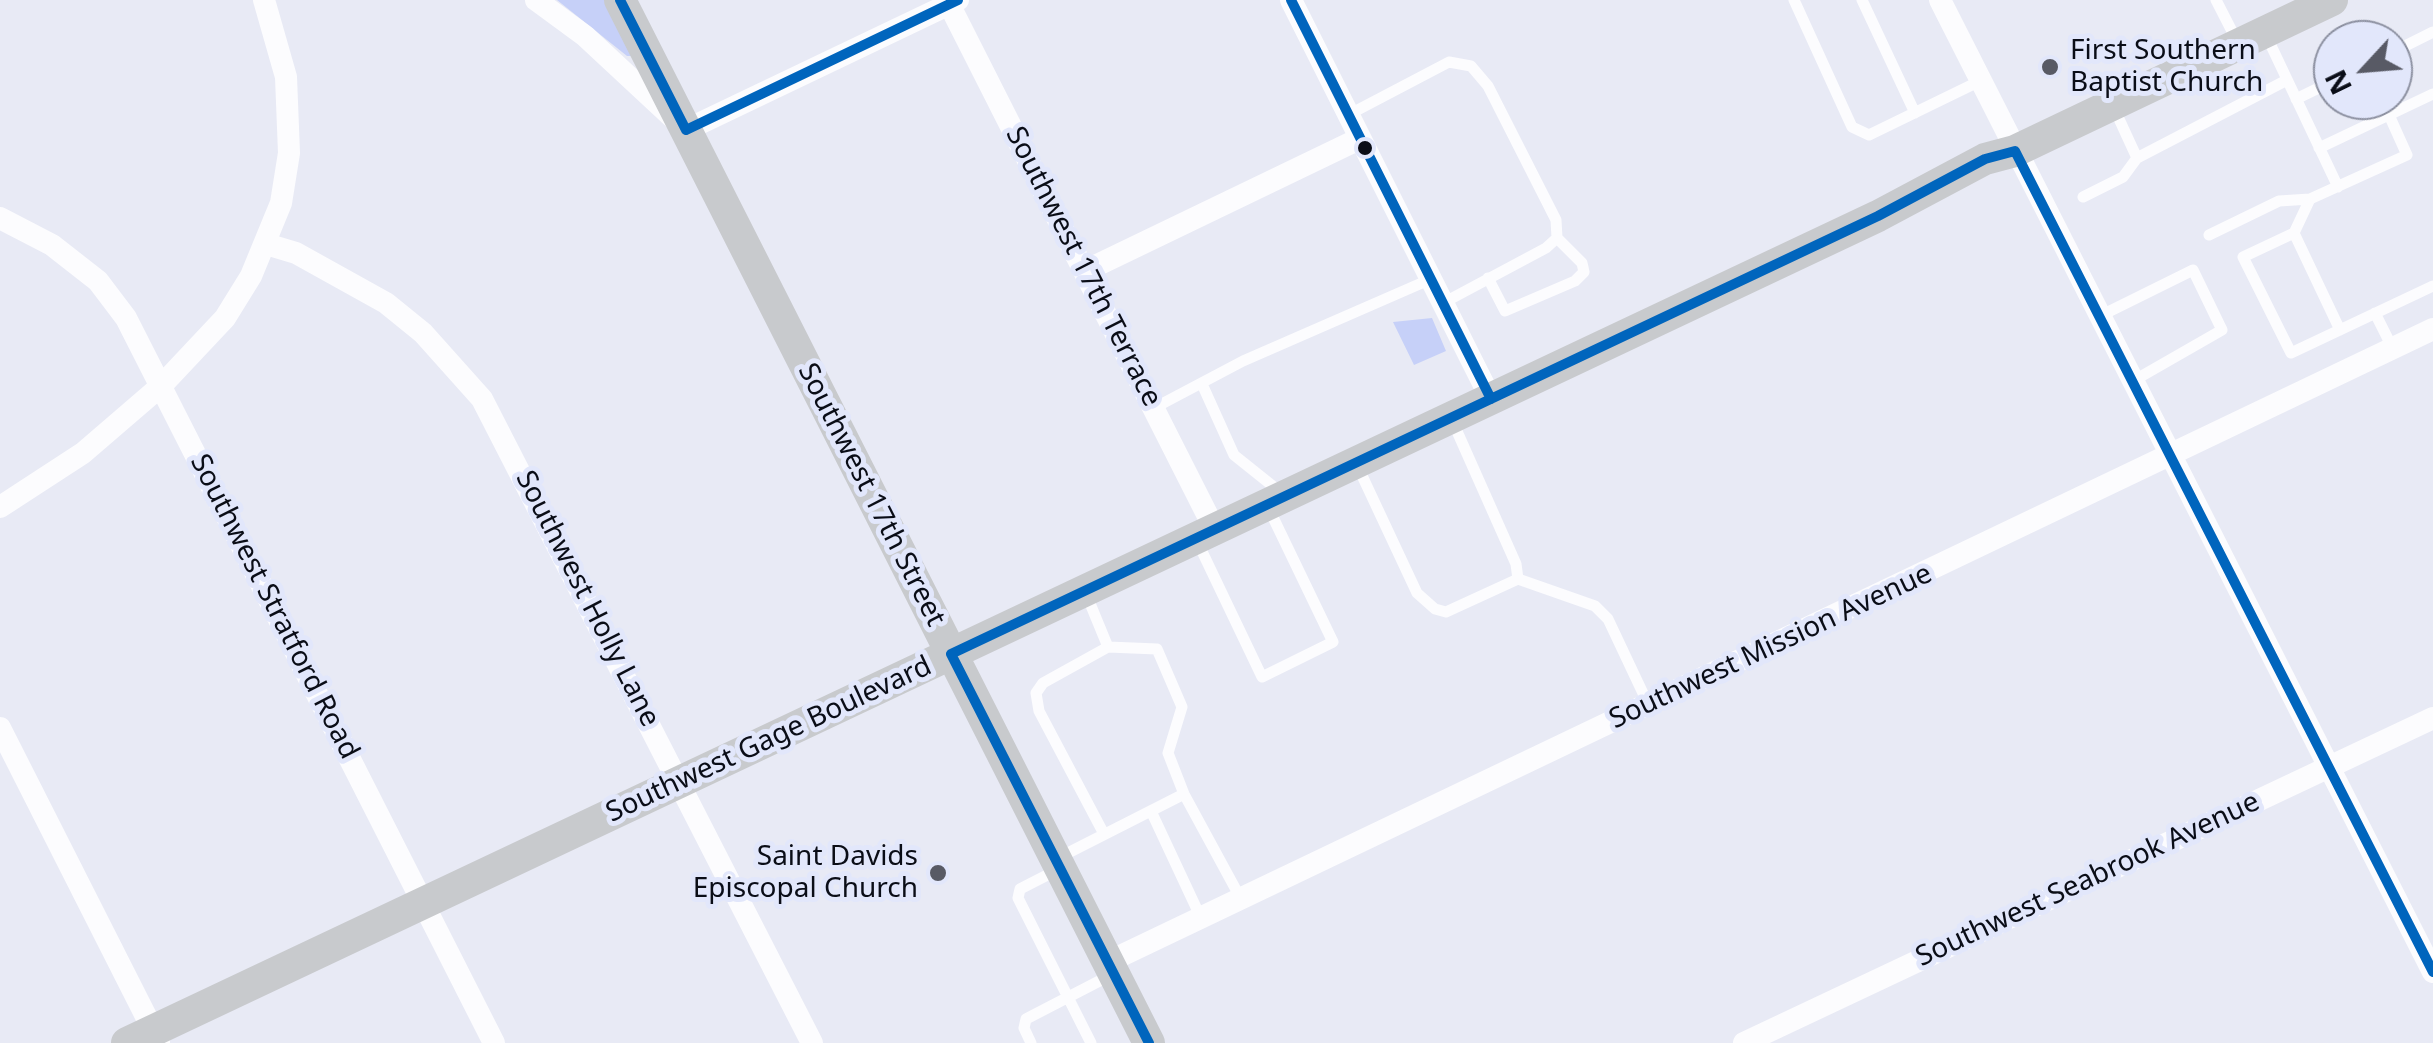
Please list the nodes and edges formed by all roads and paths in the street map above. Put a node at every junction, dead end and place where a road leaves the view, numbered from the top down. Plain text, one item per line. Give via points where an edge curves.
1 (264, 0) edge
2 (536, 0) edge
3 (620, 0) edge
4 (1291, 0) edge
5 (1794, 0) edge
6 (1862, 0) edge
7 (1940, 0) edge
8 (2216, 0) edge
9 (2332, 0) edge
10 (951, 1) edge
11 (2252, 38) junction
12 (2288, 80) junction
13 (1980, 81) junction
14 (2313, 90) edge
15 (2296, 98) junction
16 (2112, 105) junction
17 (1915, 113) junction
18 (1348, 115) junction
19 (2378, 120) edge
20 (2391, 120) edge
21 (686, 130) junction
22 (1359, 139) junction
23 (2319, 148) junction
24 (2015, 151) junction
25 (2137, 158) junction
26 (2338, 186) junction
27 (2083, 196) dead end
28 (2310, 199) junction
29 (0, 218) edge
30 (2294, 232) junction
31 (2209, 235) dead end
32 (1558, 238) junction
33 (266, 244) junction
34 (1085, 271) junction
35 (1488, 278) junction
36 (1431, 279) junction
37 (2433, 286) edge
38 (1443, 303) junction
39 (2375, 313) junction
40 (2100, 316) junction
41 (2433, 328) edge
42 (2340, 330) junction
43 (2393, 349) junction
44 (2133, 381) junction
45 (1202, 384) junction
46 (162, 385) junction
47 (1491, 398) junction
48 (1154, 408) junction
49 (1452, 418) junction
50 (2172, 456) junction
51 (1356, 463) junction
52 (1277, 500) junction
53 (0, 507) edge
54 (1206, 534) junction
55 (1518, 579) junction
56 (1085, 591) junction
57 (1108, 647) junction
58 (952, 654) junction
59 (1649, 706) junction
60 (2433, 718) edge
61 (0, 728) edge
62 (2330, 767) junction
63 (680, 783) junction
64 (1184, 794) junction
65 (1150, 811) junction
66 (1104, 834) junction
67 (1058, 864) junction
68 (1241, 899) junction
69 (423, 902) junction
70 (1201, 918) junction
71 (1111, 968) junction
72 (2433, 972) edge
73 (1068, 997) junction
74 (147, 1039) edge
75 (494, 1043) edge
76 (812, 1043) edge
77 (1031, 1043) edge
78 (1091, 1043) edge
79 (1149, 1043) edge
80 (1744, 1043) edge

1 - 33 street via 286,77 289,119 281,203
2 - 21 street
3 - 21 main road, Southwest 17th Street
4 - 18 street
5 - 17 lane via 1852,127 1869,134
6 - 17 lane
7 - 13 street
8 - 11 lane
9 - 11 main road, Southwest Gage Boulevard
10 - 21 street
10 - 34 street, Southwest 17th Terrace
11 - 12 lane
11 - 16 main road, Southwest Gage Boulevard
12 - 15 lane
12 - 25 lane
13 - 17 lane
13 - 24 street
14 - 15 lane
15 - 23 lane
16 - 24 main road, Southwest Gage Boulevard
16 - 25 lane
18 - 22 street
18 - 32 lane via 1449,62 1471,66 1488,86 1556,220
19 - 23 lane
20 - 26 lane via 2407,155
21 - 58 main road, Southwest 17th Street
22 - 34 street
22 - 36 street
23 - 26 lane
24 - 40 street
24 - 47 main road, Southwest Gage Boulevard via 1985,159
25 - 27 lane via 2123,176
26 - 28 lane
28 - 30 lane
28 - 31 lane via 2278,201
29 - 46 street, Southwest Stratford Road via 52,245 98,281
30 - 42 lane
30 - 42 lane via 2243,257 2291,352
32 - 35 lane
32 - 35 lane via 1582,264 1575,281 1504,311
33 - 46 street via 225,318
33 - 63 street, Southwest Holly Lane via 296,253 386,303 482,399
34 - 48 street, Southwest 17th Terrace
35 - 38 lane
36 - 38 street
36 - 45 lane
37 - 39 lane
38 - 47 street
39 - 42 lane
39 - 43 lane
40 - 44 street
40 - 44 lane via 2194,270 2222,330
41 - 43 street, Southwest Mission Avenue
43 - 50 street, Southwest Mission Avenue
44 - 50 street
45 - 48 lane
45 - 52 lane via 1234,455
46 - 53 street via 83,452
46 - 69 street, Southwest Stratford Road
47 - 49 main road, Southwest Gage Boulevard
48 - 54 street, Southwest 17th Terrace
49 - 51 main road, Southwest Gage Boulevard
49 - 55 lane
50 - 59 street, Southwest Mission Avenue
50 - 62 street
51 - 52 main road, Southwest Gage Boulevard
51 - 55 lane via 1418,593 1435,609 1446,612
52 - 54 main road, Southwest Gage Boulevard
52 - 54 lane via 1334,642 1262,677
54 - 56 main road, Southwest Gage Boulevard
55 - 59 lane via 1595,606 1608,619
56 - 57 lane
56 - 58 main road, Southwest Gage Boulevard
57 - 64 lane via 1156,650 1182,706 1168,752
57 - 66 lane via 1043,683 1036,701
58 - 63 main road, Southwest Gage Boulevard
58 - 67 main road, Southwest 17th Street
59 - 68 street, Southwest Mission Avenue
60 - 62 street, Southwest Seabrook Avenue
61 - 74 street
62 - 72 street
62 - 80 street, Southwest Seabrook Avenue
63 - 69 main road, Southwest Gage Boulevard
63 - 76 street, Southwest Holly Lane
64 - 65 lane
64 - 68 lane
65 - 66 lane
65 - 70 lane
66 - 67 lane
67 - 71 main road, Southwest 17th Street
67 - 73 lane via 1017,893
68 - 70 street, Southwest Mission Avenue
69 - 74 main road, Southwest Gage Boulevard
69 - 75 street, Southwest Stratford Road
70 - 71 street, Southwest Mission Avenue
71 - 73 lane
71 - 79 main road, Southwest 17th Street
73 - 77 lane via 1026,1019
73 - 78 lane

